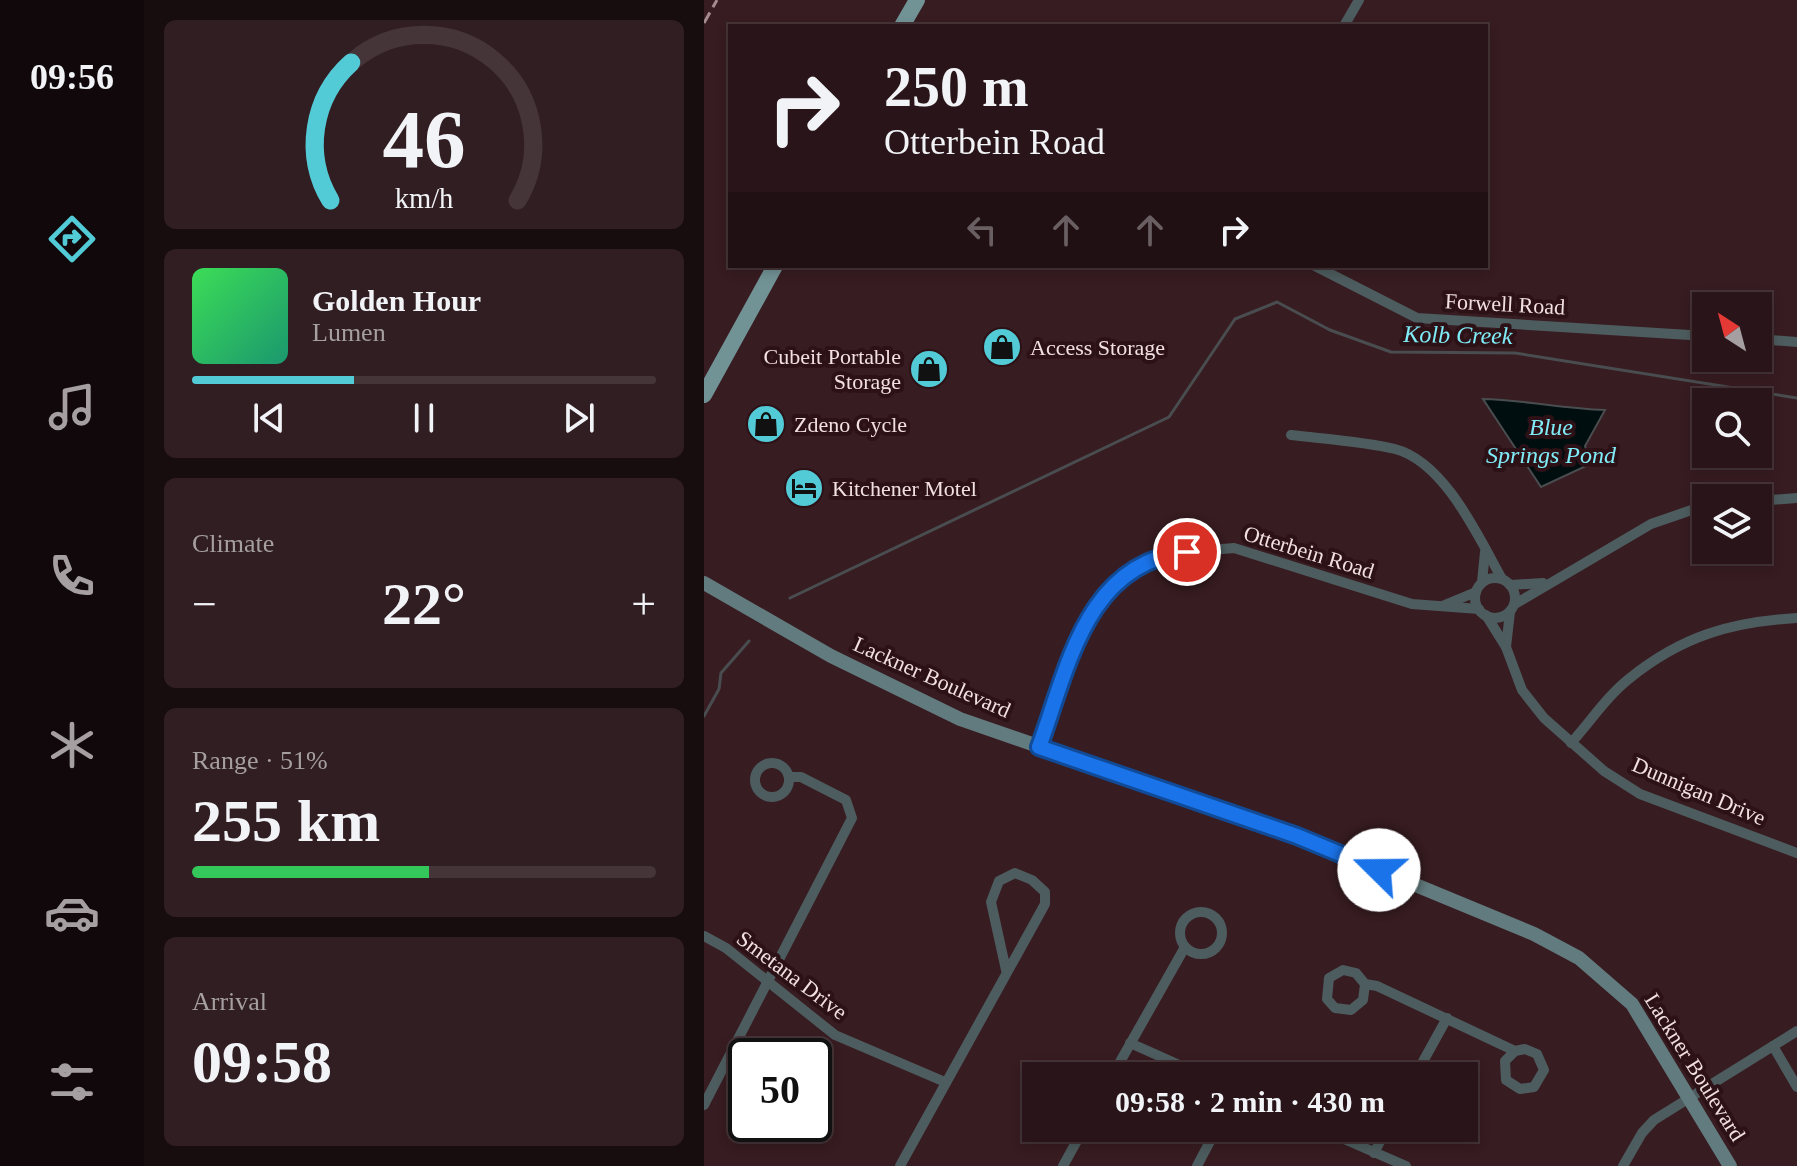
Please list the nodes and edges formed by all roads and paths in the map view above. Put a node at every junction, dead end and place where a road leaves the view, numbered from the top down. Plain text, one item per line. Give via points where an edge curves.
1 (917, 0) edge
2 (1359, 0) edge
3 (903, 24) edge
4 (1345, 24) edge
5 (774, 268) edge
6 (1319, 268) edge
7 (1692, 335) edge
8 (1772, 340) edge
9 (1797, 342) edge
10 (704, 395) edge
11 (1291, 435) dead end
12 (1797, 498) edge
13 (1772, 500) edge
14 (1692, 510) edge
15 (1485, 552) junction
16 (1506, 582) junction
17 (704, 583) edge
18 (1545, 583) junction
19 (1479, 587) junction
20 (1442, 606) junction
21 (1512, 608) junction
22 (1482, 612) junction
23 (1797, 618) edge
24 (1506, 647) junction
25 (1571, 743) junction
26 (1039, 747) junction
27 (789, 777) dead end
28 (1797, 853) edge
29 (704, 936) edge
30 (1185, 947) junction
31 (1006, 970) junction
32 (1365, 984) junction
33 (768, 985) junction
34 (1447, 1018) junction
35 (1797, 1031) edge
36 (1130, 1043) junction
37 (1773, 1046) junction
38 (1515, 1051) junction
39 (1120, 1062) edge
40 (1173, 1062) edge
41 (1423, 1062) edge
42 (945, 1082) junction
43 (1797, 1087) edge
44 (1688, 1097) junction
45 (704, 1105) edge
46 (1076, 1142) edge
47 (1210, 1142) edge
48 (1350, 1142) edge
49 (1380, 1142) edge
50 (1374, 1153) junction
51 (900, 1166) edge
52 (1063, 1166) edge
53 (1197, 1166) edge
54 (1406, 1166) edge
55 (1623, 1166) edge
56 (1730, 1166) edge

1 - 3 main road
2 - 4 street
5 - 10 main road
6 - 7 street, Forwell Road via 1417,318
8 - 9 street
11 - 15 street via 1397,449 1422,461 1474,524
12 - 13 street
14 - 18 street, Otterbein Road via 1651,524
15 - 16 street
15 - 19 street
16 - 18 street, Otterbein Road
16 - 19 street, Otterbein Road
16 - 21 street
17 - 26 main road, Lackner Boulevard via 902,692
18 - 21 street, Otterbein Road
19 - 20 street, Otterbein Road
19 - 22 street
20 - 22 street, Otterbein Road
20 - 26 street, Otterbein Road via 1412,604 1234,548 1164,554 1120,579 1095,606 1076,640
21 - 22 street, Otterbein Road via 1498,617
21 - 24 street, Dunnigan Drive
22 - 24 street, Dunnigan Drive
23 - 25 street via 1745,621 1691,638 1628,679
24 - 25 street, Dunnigan Drive via 1522,690
25 - 28 street, Dunnigan Drive via 1640,794
26 - 44 main road, Lackner Boulevard via 1297,836 1534,934 1579,958 1632,1004
27 - 33 street via 801,777 846,800 852,818
29 - 33 street, Smetana Drive
30 - 30 street via 1198,954 1214,950 1223,935 1220,921 1203,911 1188,916 1180,928
30 - 36 street
31 - 31 street via 1045,904 1045,892 1015,873 999,881 991,902
31 - 42 street
32 - 32 street via 1356,973 1336,972 1326,984 1327,999 1335,1008 1351,1010 1363,1000
32 - 34 street
33 - 42 street, Smetana Drive via 835,1035
33 - 45 street
34 - 38 street
34 - 41 street
35 - 37 street
36 - 39 street
36 - 40 street
37 - 43 street
37 - 44 street
38 - 38 street via 1505,1061 1506,1080 1520,1089 1534,1087 1543,1077 1543,1063 1531,1050
42 - 51 street
44 - 55 street via 1642,1133
44 - 56 main road, Lackner Boulevard
46 - 52 street
47 - 53 street
48 - 50 street
49 - 50 street
50 - 54 street

